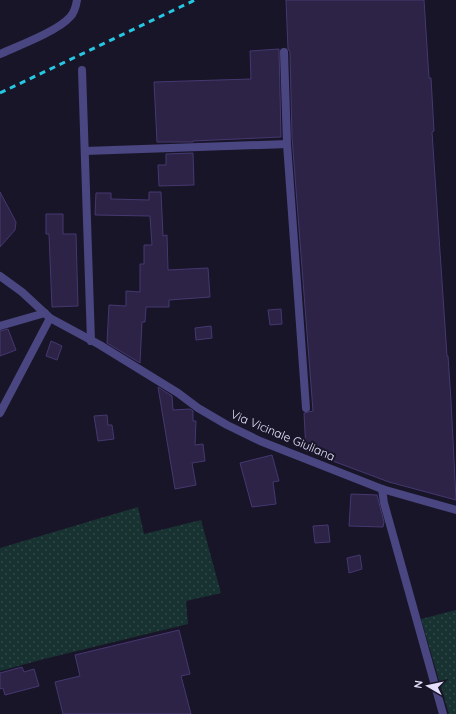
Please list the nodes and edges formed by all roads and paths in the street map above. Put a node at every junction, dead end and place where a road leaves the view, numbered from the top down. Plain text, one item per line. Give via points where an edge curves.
1 (77, 0) edge
2 (284, 52) dead end
3 (0, 54) edge
4 (82, 70) dead end
5 (287, 144) junction
6 (85, 151) junction
7 (0, 276) edge
8 (48, 315) junction
9 (0, 326) edge
10 (91, 341) junction
11 (306, 408) dead end
12 (0, 413) edge
13 (382, 489) junction
14 (456, 510) edge
15 (443, 714) edge

1 - 3 street via 70,17 61,26
2 - 5 street
4 - 6 street
5 - 6 street
5 - 11 street
6 - 10 street
7 - 8 street, Via Vicinale Giuliana
8 - 9 street
8 - 10 street, Via Vicinale Giuliana
8 - 12 street
10 - 13 street, Via Vicinale Giuliana via 227,425
13 - 14 street, Via Vicinale Giuliana
13 - 15 street

